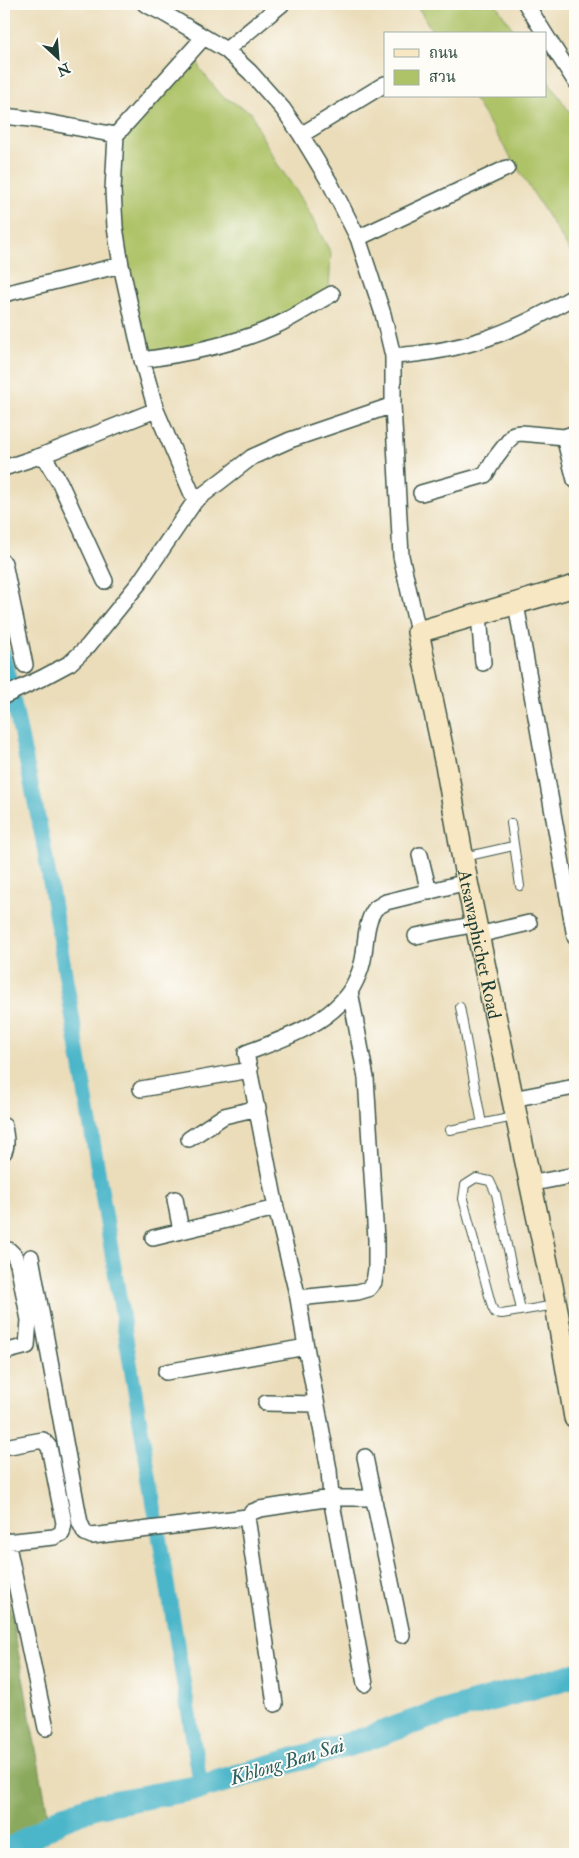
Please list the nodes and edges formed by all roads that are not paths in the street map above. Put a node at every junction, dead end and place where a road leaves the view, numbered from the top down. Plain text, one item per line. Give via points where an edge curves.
1 (147, 4) edge
2 (282, 4) edge
3 (526, 4) edge
4 (544, 32) edge
5 (546, 36) edge
6 (204, 37) junction
7 (226, 50) junction
8 (575, 82) edge
9 (384, 85) edge
10 (4, 116) edge
11 (116, 135) junction
12 (301, 136) junction
13 (507, 168) dead end
14 (358, 238) junction
15 (121, 265) junction
16 (4, 294) edge
17 (332, 294) dead end
18 (575, 296) edge
19 (392, 356) junction
20 (142, 360) junction
21 (393, 404) junction
22 (156, 410) junction
23 (570, 435) edge
24 (43, 455) junction
25 (4, 468) edge
26 (575, 480) edge
27 (421, 493) dead end
28 (195, 500) junction
29 (4, 563) edge
30 (105, 581) dead end
31 (575, 586) edge
32 (516, 604) junction
33 (479, 615) junction
34 (418, 632) junction
35 (483, 664) dead end
36 (25, 665) dead end
37 (4, 696) edge
38 (511, 823) dead end
39 (513, 846) junction
40 (420, 855) dead end
41 (462, 858) junction
42 (467, 882) junction
43 (520, 886) dead end
44 (429, 892) junction
45 (529, 923) dead end
46 (477, 929) junction
47 (416, 936) dead end
48 (575, 937) edge
49 (350, 990) junction
50 (460, 1007) dead end
51 (250, 1070) junction
52 (575, 1087) edge
53 (141, 1089) dead end
54 (258, 1108) junction
55 (514, 1108) junction
56 (482, 1124) junction
57 (4, 1126) edge
58 (450, 1130) dead end
59 (189, 1139) dead end
60 (4, 1152) edge
61 (575, 1175) edge
62 (529, 1184) junction
63 (174, 1199) dead end
64 (276, 1208) junction
65 (181, 1231) junction
66 (154, 1238) dead end
67 (4, 1250) edge
68 (32, 1257) dead end
69 (298, 1298) junction
70 (556, 1305) junction
71 (521, 1310) junction
72 (306, 1347) junction
73 (4, 1352) edge
74 (166, 1372) dead end
75 (573, 1392) edge
76 (266, 1403) dead end
77 (316, 1404) junction
78 (575, 1418) edge
79 (4, 1447) edge
80 (365, 1457) dead end
81 (331, 1498) junction
82 (374, 1498) junction
83 (247, 1517) junction
84 (5, 1542) edge
85 (402, 1635) dead end
86 (365, 1684) dead end
87 (275, 1704) dead end
88 (46, 1728) dead end

1 - 6 street
2 - 7 street
3 - 4 street
5 - 8 street
6 - 7 street
6 - 11 street
7 - 12 street via 283,109
9 - 12 street
10 - 11 street
11 - 15 street via 113,190
12 - 14 street
13 - 14 street
14 - 19 street via 383,314
15 - 16 street
15 - 20 street
17 - 20 street via 275,326 234,341
18 - 19 street via 510,330 470,345 426,354
19 - 21 street
20 - 22 street
21 - 28 street via 290,440 252,457
21 - 34 street via 401,556
22 - 24 street
22 - 28 street
23 - 26 street
23 - 27 street via 514,434 485,475
24 - 25 street
24 - 30 street via 60,483
28 - 37 street via 139,583 88,646 70,663
29 - 36 street
31 - 32 street
32 - 33 street
32 - 48 street
33 - 34 street
33 - 35 street
34 - 41 street, Atsawaphichet Road
38 - 39 lane
39 - 41 lane
39 - 43 lane
40 - 44 street
41 - 42 street, Atsawaphichet Road
42 - 44 street
42 - 46 street, Atsawaphichet Road
44 - 49 street via 377,907 369,925 358,978
45 - 46 street
46 - 47 street
46 - 55 street, Atsawaphichet Road
49 - 51 street via 322,1019 246,1054
49 - 69 street via 366,1078 376,1229 374,1282 368,1289 358,1292
50 - 56 lane
51 - 53 street
51 - 54 street
52 - 55 street
54 - 59 street via 224,1116
54 - 64 street
55 - 56 lane
55 - 62 street, Atsawaphichet Road
56 - 58 lane
57 - 60 street
61 - 62 street
62 - 70 street, Atsawaphichet Road
63 - 65 street
64 - 65 street
64 - 69 street
65 - 66 street
67 - 73 street via 14,1255 18,1264 29,1320 27,1346
68 - 83 street via 84,1534 92,1536
69 - 72 street
70 - 71 lane
70 - 75 street, Atsawaphichet Road
71 - 71 lane via 502,1314 495,1313 492,1307 463,1198 465,1185 476,1178 490,1182 496,1194
72 - 74 street
72 - 77 street
75 - 78 street, Atsawaphichet Road
76 - 77 street
77 - 81 street
79 - 84 street via 43,1440 49,1447 64,1523 62,1533 54,1537
80 - 82 street
81 - 82 street
81 - 83 street via 260,1509
81 - 86 street
82 - 85 street
83 - 87 street
84 - 88 street

